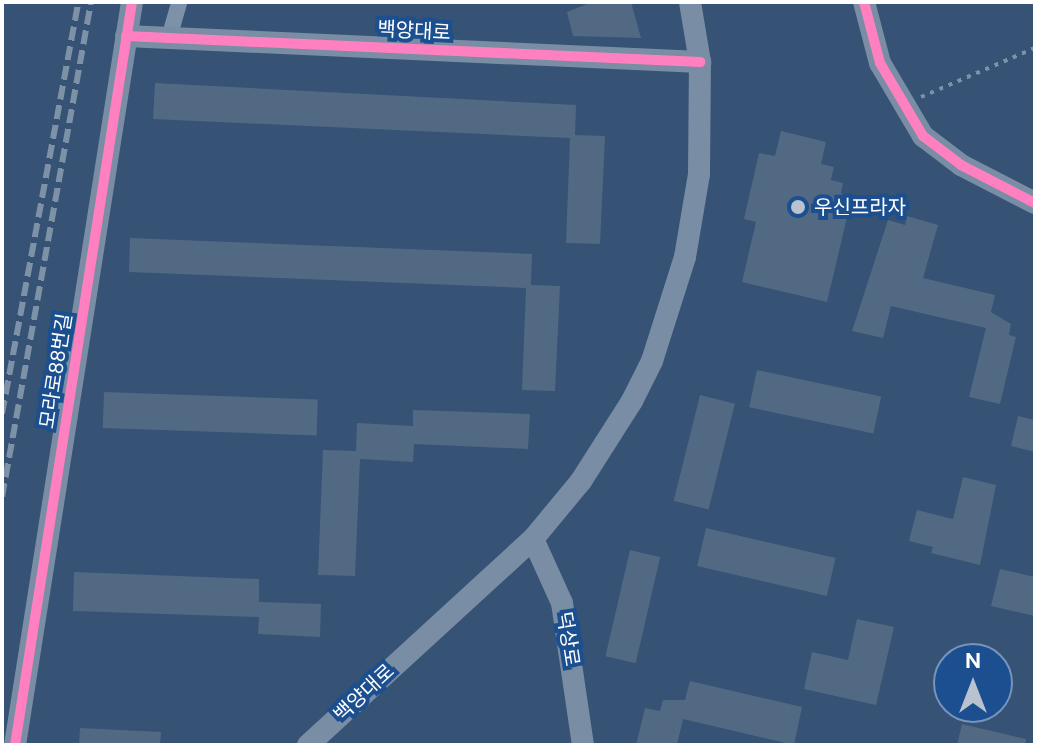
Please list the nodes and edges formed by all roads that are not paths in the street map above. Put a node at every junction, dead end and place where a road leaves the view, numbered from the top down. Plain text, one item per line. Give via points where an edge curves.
1 (132, 2) edge
2 (179, 2) edge
3 (690, 2) edge
4 (864, 2) edge
5 (126, 36) junction
6 (169, 38) junction
7 (700, 62) junction
8 (1035, 203) edge
9 (533, 539) junction
10 (15, 745) edge
11 (308, 745) edge
12 (583, 745) edge

1 - 5 street, 모라로88번길
2 - 6 street
3 - 7 street, 백양대로
4 - 8 street via 880,63 900,105 923,136 961,165
5 - 6 street, 백양대로
5 - 10 street, 모라로88번길
6 - 7 street, 백양대로
7 - 9 street, 백양대로 via 699,174 685,257 652,361 615,434
9 - 11 street, 백양대로
9 - 12 street, 덕상로 via 562,603

